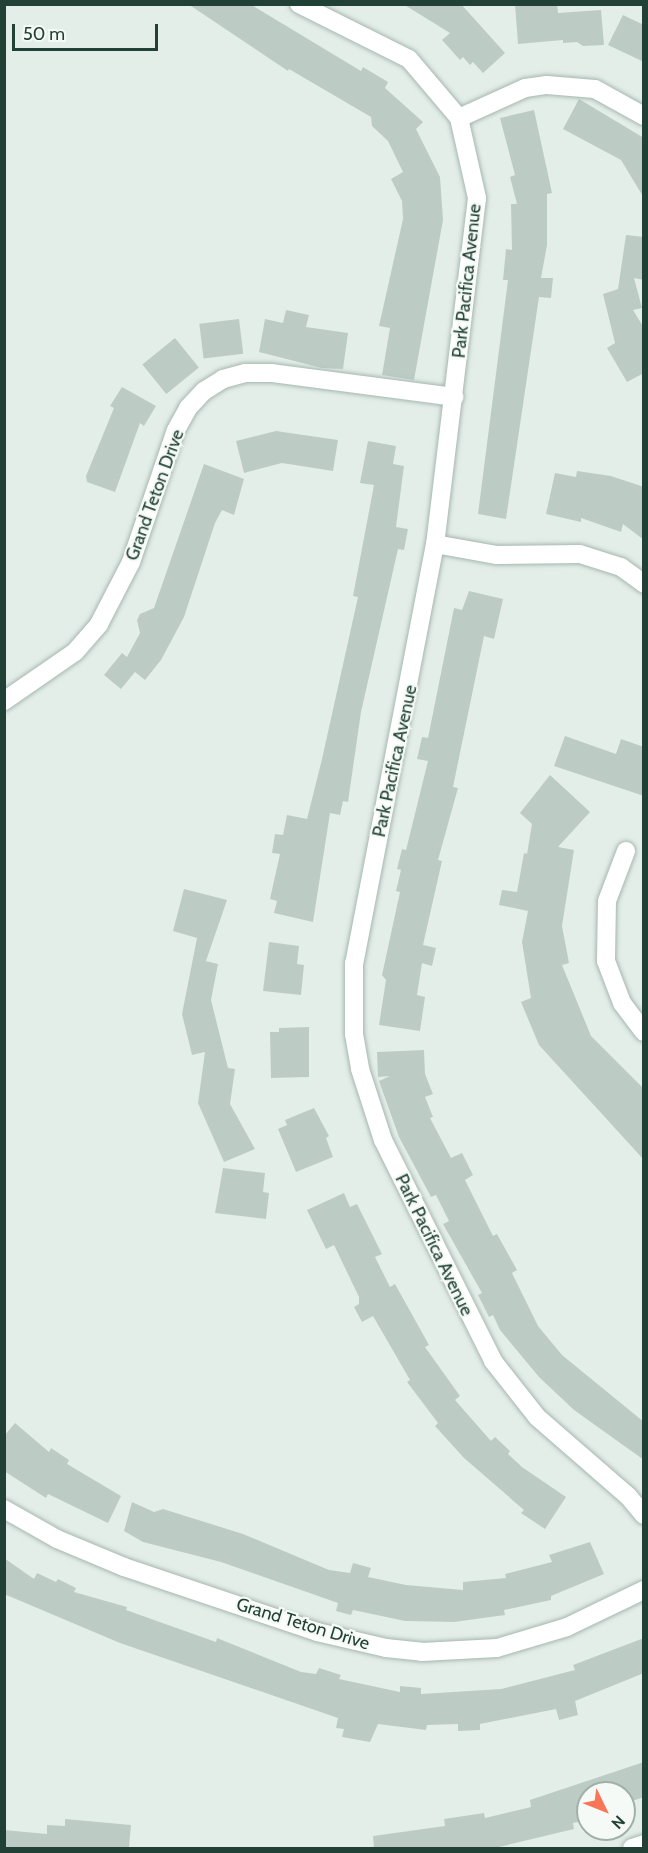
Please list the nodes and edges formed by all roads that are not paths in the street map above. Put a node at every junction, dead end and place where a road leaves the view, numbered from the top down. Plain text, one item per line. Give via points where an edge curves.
1 (299, 4) edge
2 (644, 116) edge
3 (459, 118) junction
4 (454, 397) junction
5 (435, 544) junction
6 (644, 584) edge
7 (4, 701) edge
8 (626, 851) dead end
9 (644, 1032) edge
10 (4, 1509) edge
11 (644, 1515) edge
12 (644, 1590) edge
13 (644, 1844) edge
14 (632, 1848) edge

1 - 3 street, Park Pacifica Avenue via 409,59
2 - 3 street via 595,89 548,85 525,88
3 - 4 street, Park Pacifica Avenue via 477,198
4 - 5 street, Park Pacifica Avenue
4 - 7 street, Grand Teton Drive via 272,373 245,373 204,391 188,408 176,430 131,562 99,624 75,652
5 - 6 street via 497,555 580,554 621,567
5 - 11 street, Park Pacifica Avenue via 354,963 354,1034 360,1069 383,1140 492,1361 537,1417 621,1489
8 - 9 street via 607,901 606,961 622,1003
10 - 12 street, Grand Teton Drive via 57,1539 124,1567 317,1632 386,1648 422,1652 496,1648 567,1627
13 - 14 street

